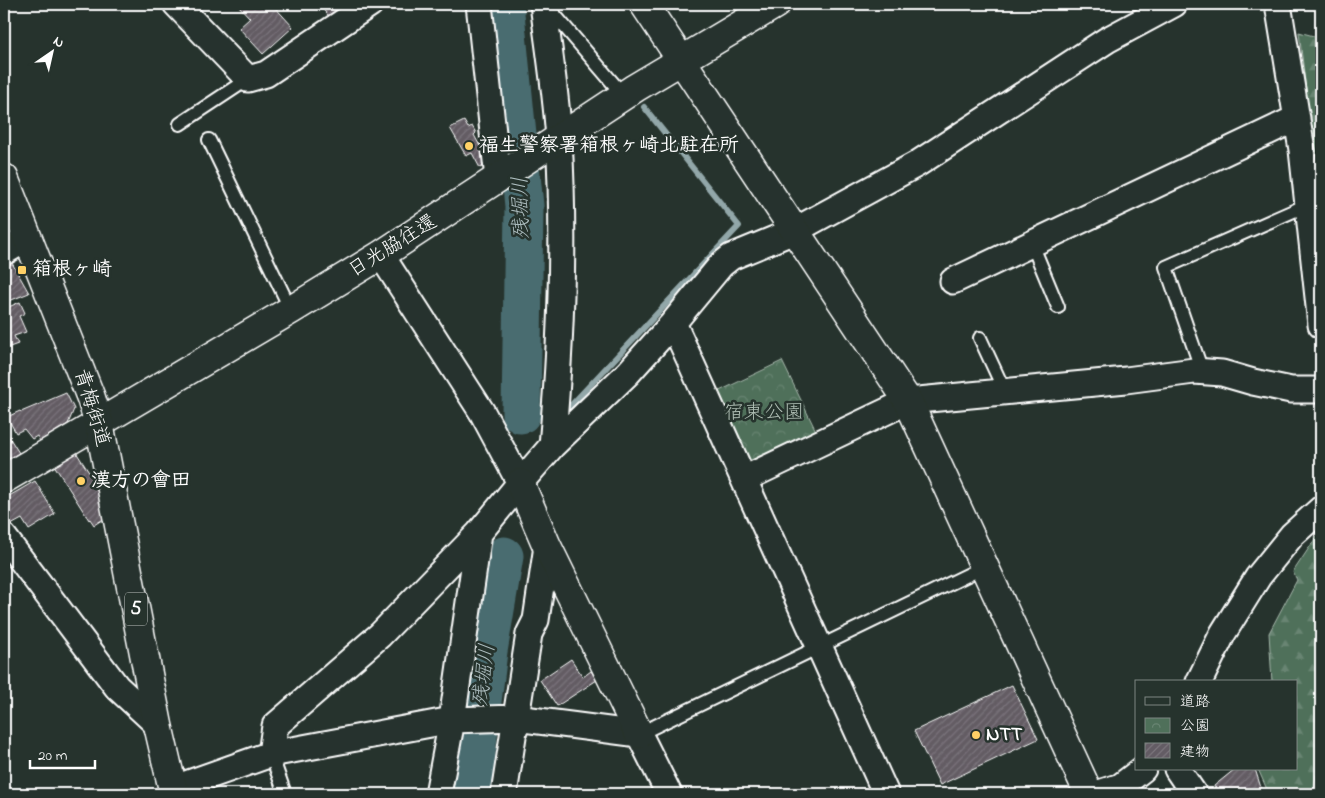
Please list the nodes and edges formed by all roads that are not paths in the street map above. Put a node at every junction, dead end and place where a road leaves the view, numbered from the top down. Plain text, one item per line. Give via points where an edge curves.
1 (176, 4) edge
2 (370, 4) edge
3 (479, 4) edge
4 (544, 4) edge
5 (644, 4) edge
6 (776, 4) edge
7 (1174, 4) edge
8 (1278, 4) edge
9 (681, 61) junction
10 (248, 79) junction
11 (624, 96) junction
12 (1297, 118) junction
13 (180, 124) dead end
14 (208, 140) dead end
15 (554, 142) junction
16 (502, 177) junction
17 (4, 178) edge
18 (1307, 205) junction
19 (794, 231) junction
20 (28, 238) junction
21 (1032, 244) junction
22 (4, 252) edge
23 (381, 255) junction
24 (953, 281) dead end
25 (1058, 307) dead end
26 (291, 310) junction
27 (673, 323) junction
28 (1321, 324) edge
29 (980, 338) dead end
30 (1202, 371) junction
31 (1321, 390) edge
32 (1005, 392) junction
33 (908, 401) junction
34 (99, 423) junction
35 (552, 446) junction
36 (4, 479) edge
37 (744, 479) junction
38 (520, 483) junction
39 (1321, 509) edge
40 (479, 533) junction
41 (4, 537) edge
42 (548, 546) junction
43 (984, 568) junction
44 (820, 647) junction
45 (1200, 680) edge
46 (513, 718) junction
47 (455, 719) junction
48 (158, 725) junction
49 (639, 734) junction
50 (272, 754) junction
51 (1142, 770) edge
52 (1178, 770) edge
53 (173, 792) edge
54 (285, 794) edge
55 (438, 794) edge
56 (504, 794) edge
57 (669, 794) edge
58 (886, 794) edge
59 (1089, 794) edge
60 (1096, 794) edge
61 (1194, 794) edge

1 - 10 street
2 - 10 street via 266,74
3 - 16 street
4 - 11 lane
4 - 15 street
5 - 9 street
6 - 9 street, 日光脇往還
7 - 19 street via 1107,40 917,164
8 - 12 street
9 - 11 street, 日光脇往還
9 - 19 street
10 - 13 lane
11 - 15 street, 日光脇往還
12 - 18 street
12 - 21 street
14 - 26 lane
15 - 16 street, 日光脇往還
15 - 35 street via 562,256
16 - 23 street, 日光脇往還
17 - 20 street, 青梅街道 / 5
18 - 28 street
18 - 30 lane via 1166,267
19 - 27 street via 731,257
19 - 33 street
20 - 22 street
20 - 34 street, 青梅街道 / 5
21 - 24 street
21 - 25 lane
23 - 26 street, 日光脇往還
23 - 38 street via 482,412
26 - 34 street, 日光脇往還
27 - 35 street via 628,373
27 - 37 street
29 - 32 lane
30 - 31 street via 1290,390
30 - 32 street
32 - 33 street
33 - 37 street
33 - 43 street
34 - 36 street, 日光脇往還
34 - 48 street, 青梅街道 / 5
35 - 38 street
37 - 44 street
38 - 40 street
38 - 42 street
39 - 45 street via 1292,535 1258,578 1223,633
40 - 47 street
40 - 50 street via 380,635 275,726
41 - 48 street via 117,687
42 - 46 street via 536,620 529,634
42 - 49 street
43 - 44 lane
43 - 59 street
44 - 49 lane
44 - 58 street
46 - 47 street
46 - 49 street
46 - 56 street
47 - 50 street
47 - 55 street
48 - 53 street, 青梅街道 / 5
49 - 57 street
50 - 53 street
50 - 54 lane
51 - 60 street via 1121,786
52 - 61 street

